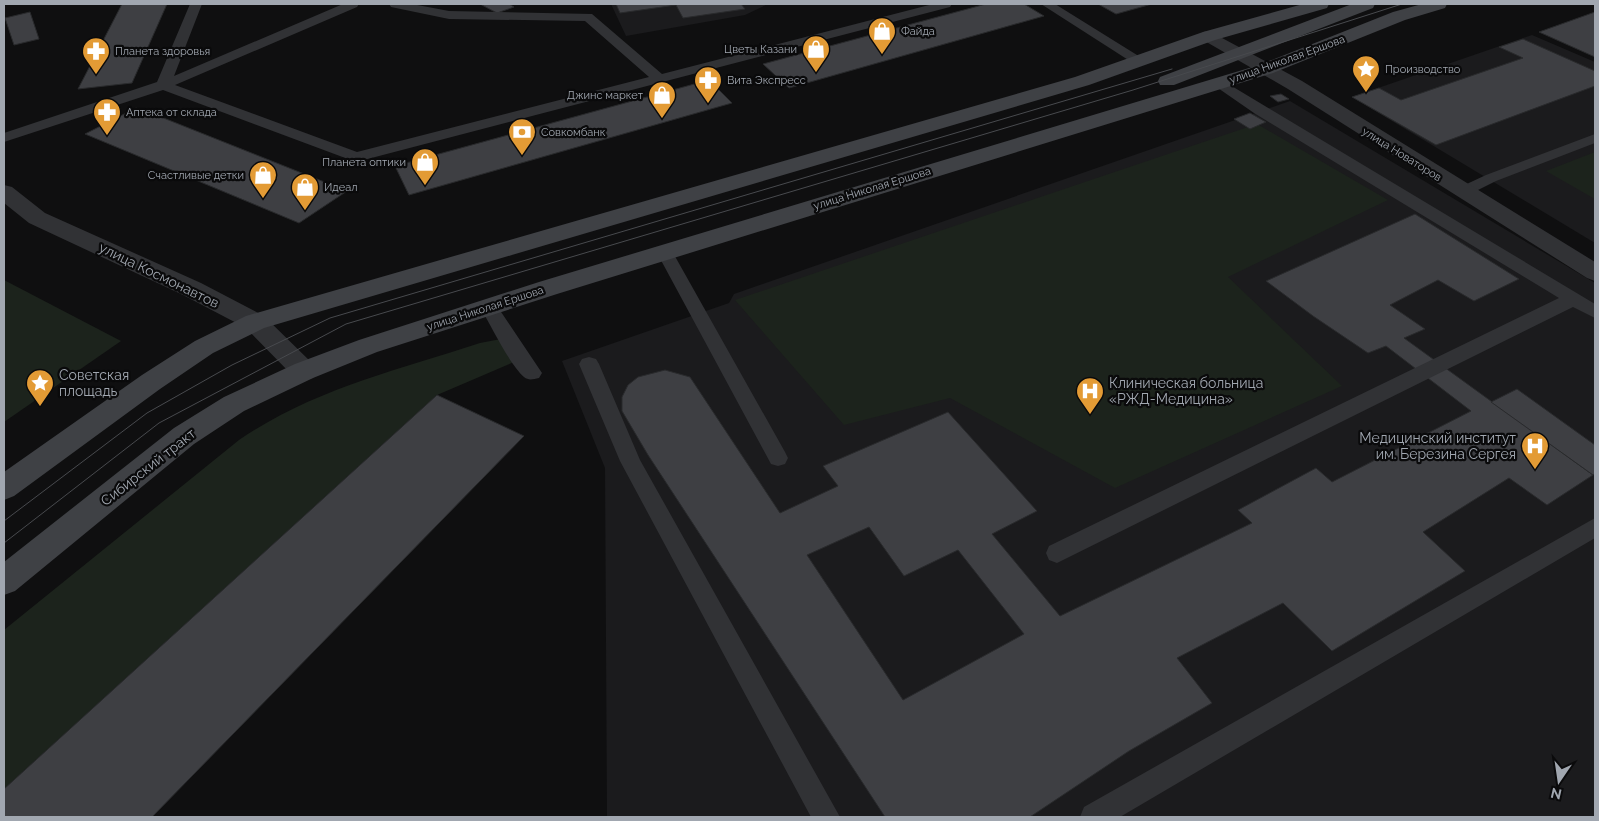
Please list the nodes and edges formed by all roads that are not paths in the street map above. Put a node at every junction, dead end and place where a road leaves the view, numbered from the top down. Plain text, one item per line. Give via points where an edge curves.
1 (196, 4) edge
2 (353, 4) edge
3 (395, 4) edge
4 (580, 4) edge
5 (946, 4) edge
6 (1047, 4) edge
7 (1321, 4) edge
8 (1367, 4) edge
9 (1439, 4) edge
10 (564, 15) junction
11 (1399, 16) junction
12 (1209, 36) junction
13 (1240, 53) junction
14 (1138, 60) junction
15 (1266, 69) junction
16 (659, 78) junction
17 (1082, 81) junction
18 (1220, 83) junction
19 (162, 86) junction
20 (4, 138) edge
21 (1595, 138) edge
22 (4, 192) edge
23 (1462, 192) junction
24 (664, 251) junction
25 (1595, 273) edge
26 (1573, 299) junction
27 (489, 307) junction
28 (1595, 312) edge
29 (255, 322) junction
30 (589, 364) dead end
31 (304, 371) junction
32 (532, 373) dead end
33 (778, 458) dead end
34 (4, 488) edge
35 (1595, 527) edge
36 (1057, 553) dead end
37 (4, 581) edge
38 (826, 817) edge
39 (1094, 817) edge

1 - 19 lane
2 - 19 lane
3 - 10 lane via 450,15
4 - 10 lane
5 - 16 lane
6 - 14 lane
7 - 12 main road
8 - 13 main road
9 - 11 main road, улица Николая Ершова
10 - 16 lane via 588,17
11 - 13 main road
11 - 15 main road, улица Николая Ершова
12 - 13 street, улица Новаторов
12 - 14 main road
13 - 15 street, улица Новаторов
13 - 17 main road
13 - 24 main road via 1152,86
14 - 17 main road
15 - 18 main road, улица Николая Ершова
15 - 23 street, улица Новаторов
16 - 19 lane via 356,157
17 - 29 main road
18 - 24 main road, улица Николая Ершова
18 - 26 lane via 1259,110
19 - 20 lane
21 - 23 lane
22 - 29 street, улица Космонавтов via 37,218 192,289
23 - 25 street, улица Новаторов
24 - 27 main road, улица Николая Ершова
24 - 33 lane
26 - 28 lane
26 - 36 lane
27 - 31 main road, улица Николая Ершова via 368,346
27 - 32 lane
29 - 31 street, улица Космонавтов
29 - 34 main road via 204,347 151,382
30 - 38 lane via 630,461
31 - 37 main road, Сибирский тракт via 234,404 184,436
35 - 39 lane

